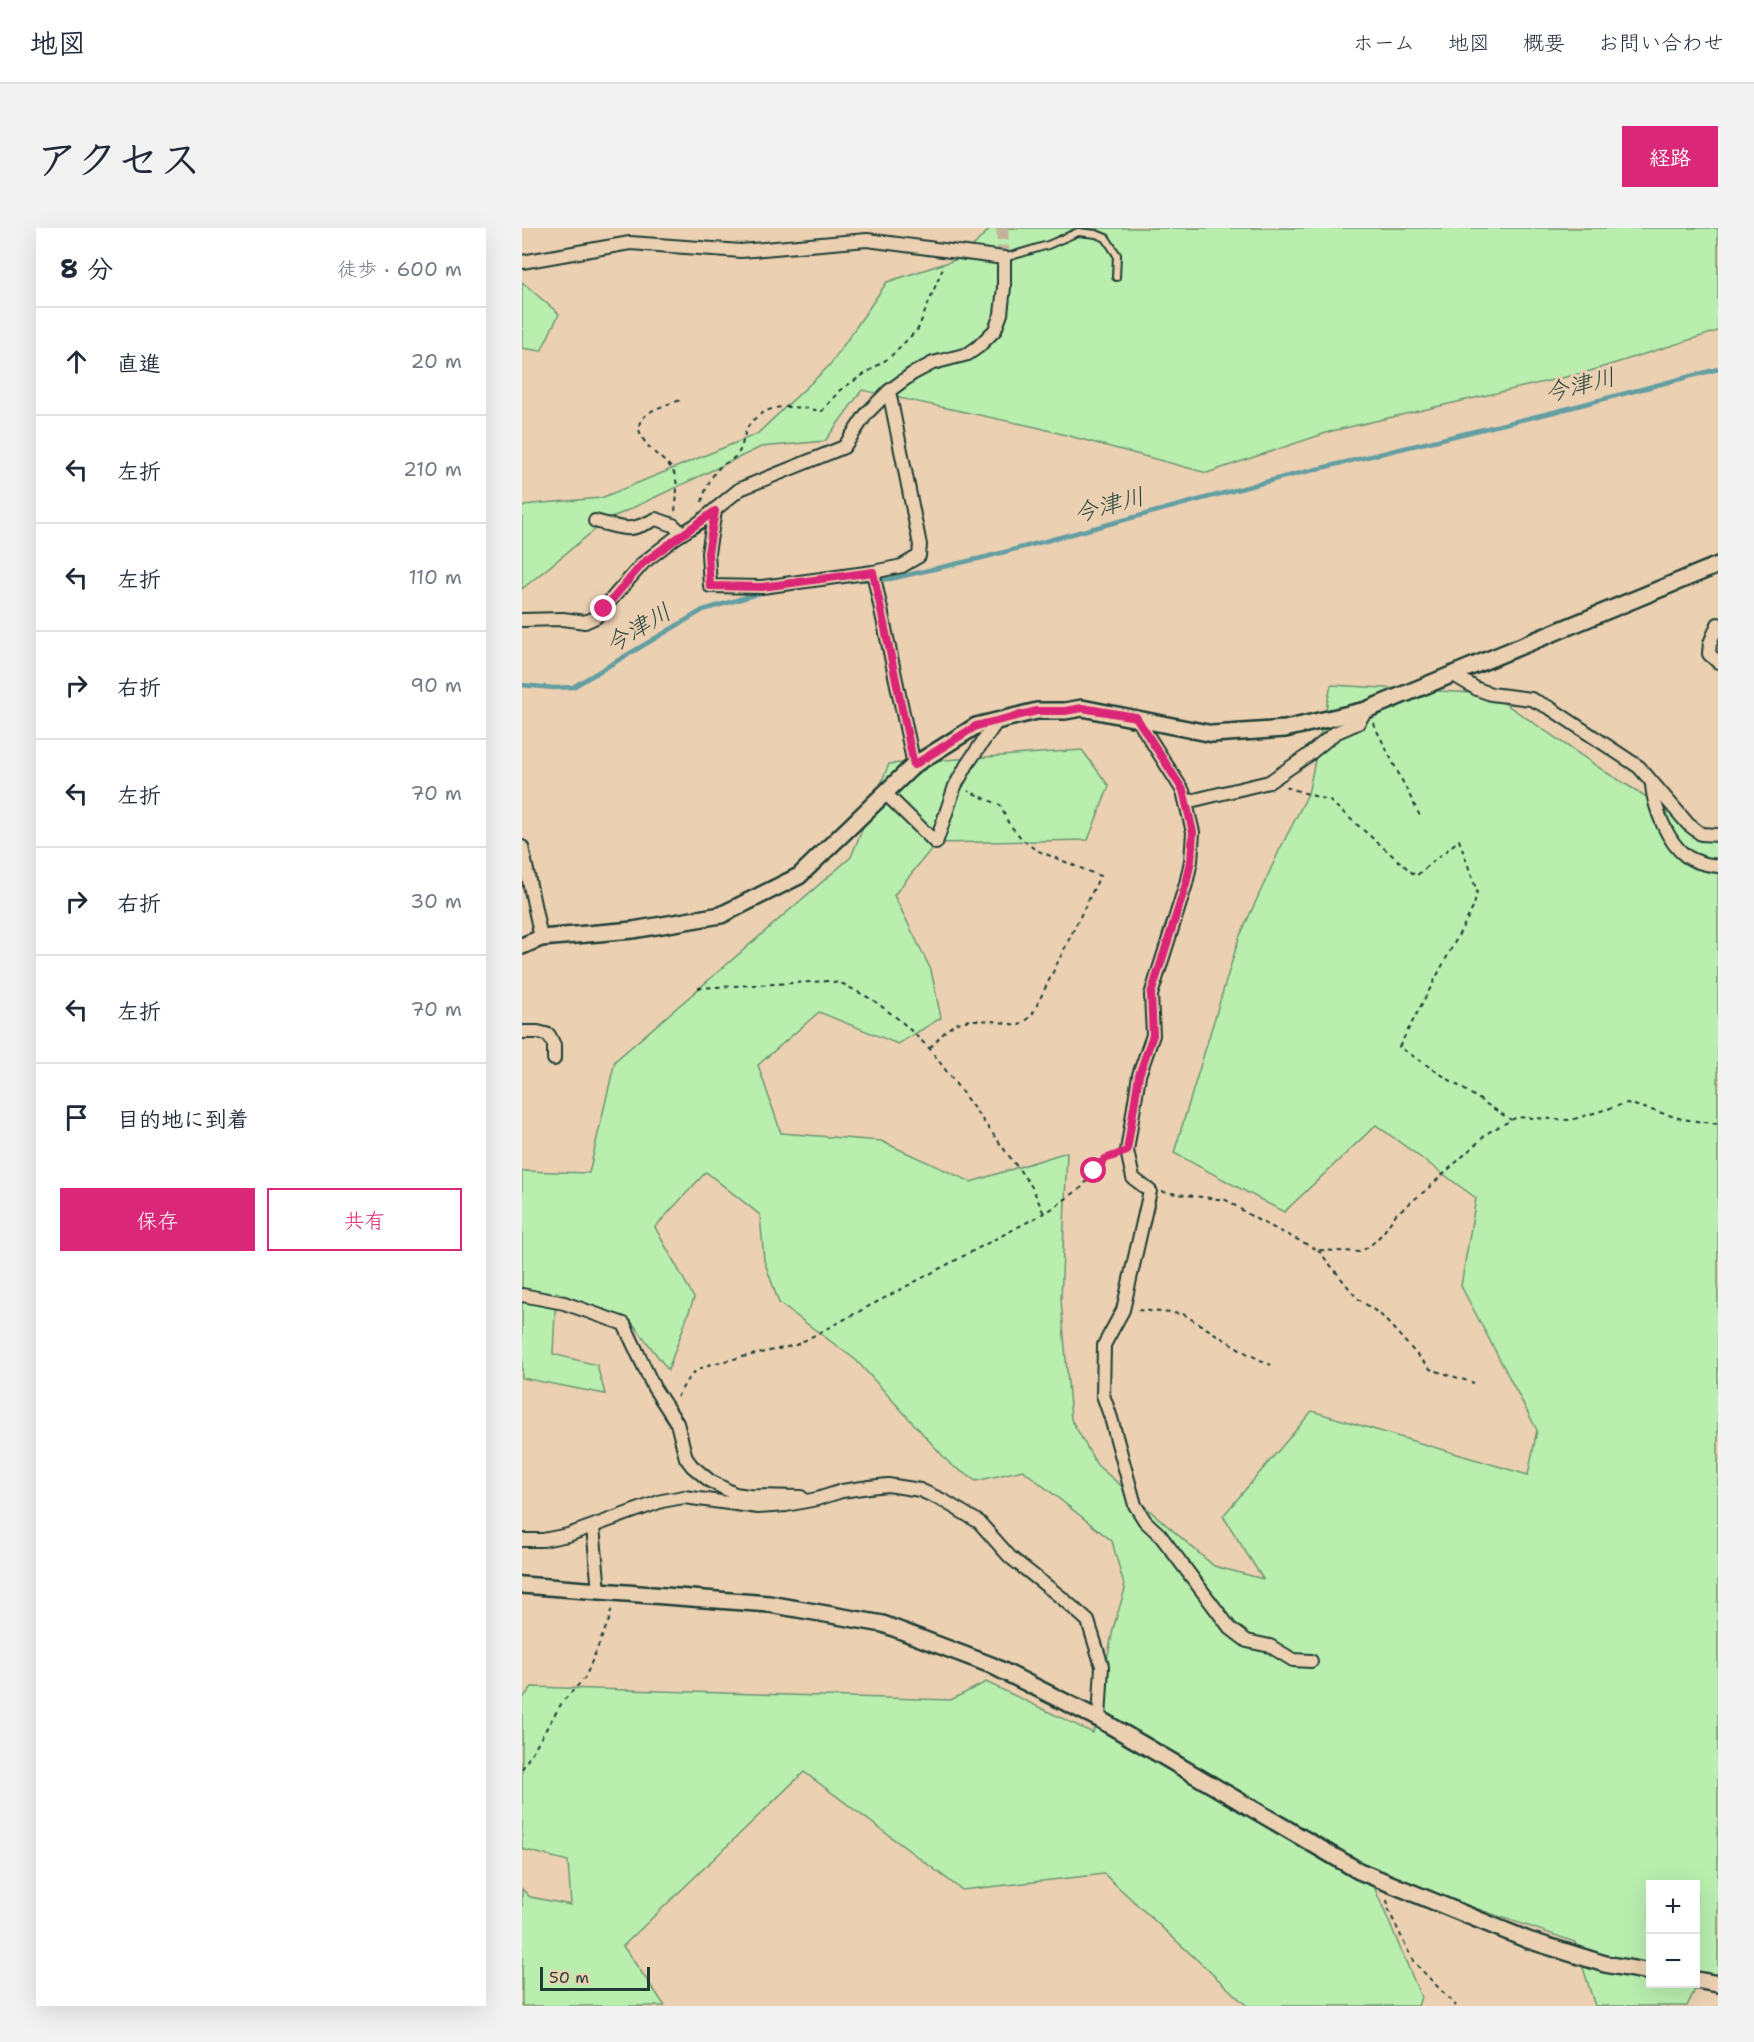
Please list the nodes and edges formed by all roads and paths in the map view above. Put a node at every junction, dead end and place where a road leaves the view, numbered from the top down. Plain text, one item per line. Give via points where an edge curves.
1 (950, 251) junction
2 (1004, 258) junction
3 (522, 262) edge
4 (1116, 277) dead end
5 (889, 391) junction
6 (681, 400) dead end
7 (715, 511) junction
8 (596, 521) dead end
9 (696, 525) junction
10 (678, 529) junction
11 (1718, 565) edge
12 (873, 572) junction
13 (522, 620) edge
14 (1718, 624) edge
15 (1718, 662) edge
16 (1452, 674) junction
17 (1366, 710) junction
18 (1136, 717) junction
19 (998, 720) junction
20 (914, 765) junction
21 (958, 781) junction
22 (1269, 782) junction
23 (1652, 784) junction
24 (885, 793) junction
25 (1186, 802) junction
26 (1421, 818) dead end
27 (1718, 835) edge
28 (522, 847) edge
29 (1718, 866) edge
30 (540, 938) junction
31 (522, 946) edge
32 (698, 988) dead end
33 (522, 1032) edge
34 (930, 1049) junction
35 (554, 1059) dead end
36 (1511, 1120) junction
37 (1718, 1124) edge
38 (1127, 1151) junction
39 (1150, 1191) junction
40 (1044, 1214) junction
41 (1318, 1250) junction
42 (522, 1295) edge
43 (1123, 1310) junction
44 (1271, 1365) dead end
45 (1474, 1383) dead end
46 (670, 1413) junction
47 (817, 1499) junction
48 (593, 1527) junction
49 (522, 1540) edge
50 (522, 1585) edge
51 (598, 1591) junction
52 (615, 1592) junction
53 (1311, 1661) dead end
54 (1099, 1719) junction
55 (522, 1770) edge
56 (1383, 1882) junction
57 (1646, 1971) edge
58 (1700, 1981) edge
59 (1718, 1984) edge
60 (1456, 2006) edge

1 - 2 street
1 - 3 street via 867,240 741,251 630,243
1 - 9 path via 918,329 889,358 840,390 822,411 779,406 765,410 748,426 736,457 718,468 705,488
2 - 4 lane via 1078,232 1096,234 1106,238 1116,255
2 - 5 street via 1005,287 995,330 968,354 933,363
5 - 7 street via 867,412 843,447 741,489
5 - 12 street via 920,545 919,556 902,566
6 - 10 path via 648,412 639,423 642,441 672,468
7 - 9 street
7 - 12 street via 708,553 710,586 762,587
8 - 10 street via 629,530 656,519
9 - 10 street
10 - 13 street via 596,617 585,622
11 - 16 street
12 - 20 street
14 - 15 street via 1710,644 1710,654
16 - 17 street
16 - 23 street via 1491,694 1531,699 1550,708 1639,767
17 - 18 street via 1285,729 1213,734
17 - 22 street via 1358,723 1335,733
17 - 26 path
18 - 19 street via 1082,708 1037,711
18 - 25 street via 1183,790
19 - 20 street via 976,726
19 - 21 street
20 - 24 street
21 - 24 street via 936,843
21 - 34 path via 968,791 1000,805 1016,832 1036,850 1100,876 1033,1013 1025,1022 957,1023
22 - 25 street
22 - 36 path via 1330,801 1416,876 1459,840 1477,891 1474,906 1399,1047
23 - 27 street via 1688,824 1701,834
23 - 29 street via 1654,802 1669,836 1686,856
24 - 30 street via 799,876 721,915 633,930
25 - 38 street via 1193,832 1191,861 1151,994 1153,1035 1139,1075
28 - 30 street
30 - 31 street
32 - 34 path via 815,981 843,984 890,1012
33 - 35 street via 549,1035
34 - 40 path via 1032,1187
36 - 37 path via 1570,1120 1627,1103 1682,1119
36 - 41 path via 1489,1132 1396,1214 1371,1245 1360,1252
38 - 39 street via 1132,1178
38 - 40 path via 1105,1159 1082,1188
39 - 41 path via 1226,1200
39 - 43 street
40 - 46 path via 796,1345 697,1370 680,1390
41 - 45 path via 1357,1298 1381,1315 1430,1369
42 - 46 street via 564,1303 624,1324
43 - 44 path via 1183,1314
43 - 53 street via 1104,1345 1103,1395 1135,1505 1230,1628 1247,1641 1270,1646 1293,1660
46 - 47 street via 677,1423 686,1458 724,1489 749,1496
47 - 48 street via 758,1507 684,1497
47 - 54 street via 842,1491 904,1486 944,1501 979,1522 1010,1557 1088,1621 1102,1666
48 - 49 street via 543,1540
48 - 51 street
50 - 51 street
51 - 52 street
52 - 54 street via 769,1604 883,1624 991,1665
52 - 55 path via 609,1620 585,1678 563,1701
54 - 56 street
56 - 57 street via 1528,1940 1605,1964
56 - 60 path via 1389,1911 1413,1962
58 - 59 street

